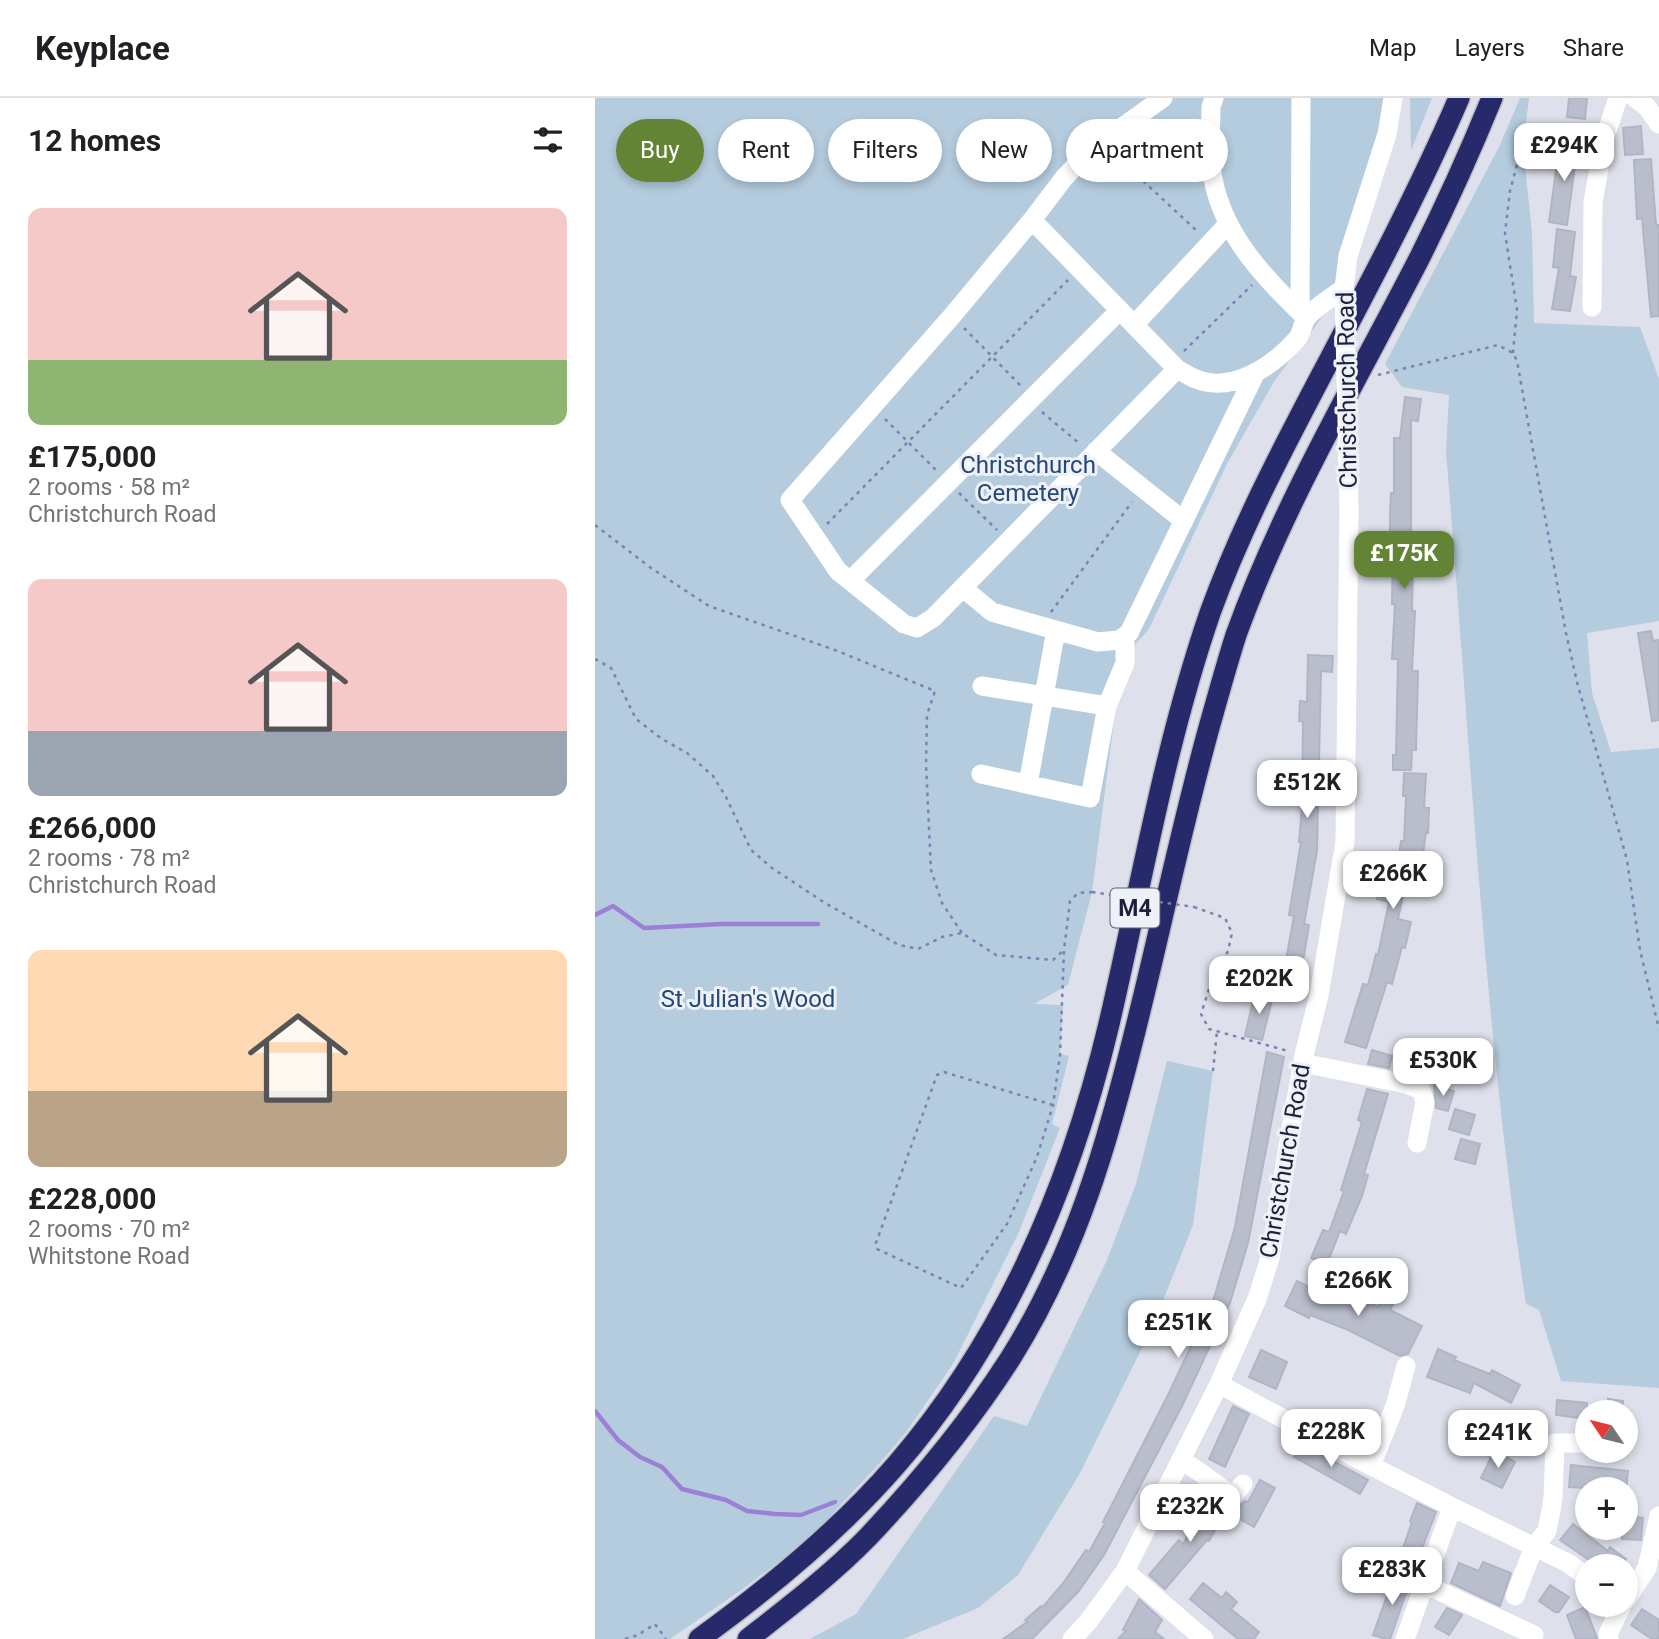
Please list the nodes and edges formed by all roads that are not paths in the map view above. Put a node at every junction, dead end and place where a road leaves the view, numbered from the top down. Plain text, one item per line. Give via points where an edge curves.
1 (1163, 98) edge
2 (1214, 98) edge
3 (1301, 98) edge
4 (1393, 98) edge
5 (1459, 98) edge
6 (1492, 98) edge
7 (1618, 98) edge
8 (1635, 98) edge
9 (1659, 124) edge
10 (1032, 220) junction
11 (1228, 224) junction
12 (1344, 288) junction
13 (1592, 307) dead end
14 (1303, 315) junction
15 (1127, 317) junction
16 (1174, 366) junction
17 (1255, 374) junction
18 (1095, 453) junction
19 (1184, 521) junction
20 (850, 581) junction
21 (963, 588) junction
22 (1049, 628) junction
23 (1125, 636) junction
24 (982, 686) dead end
25 (1043, 697) junction
26 (1108, 706) junction
27 (981, 774) dead end
28 (1028, 784) junction
29 (1303, 1059) junction
30 (1417, 1143) dead end
31 (1406, 1366) dead end
32 (1219, 1384) junction
33 (1575, 1443) edge
34 (1181, 1459) junction
35 (1371, 1466) junction
36 (1243, 1484) dead end
37 (1452, 1507) junction
38 (1659, 1516) edge
39 (1534, 1547) junction
40 (1575, 1568) edge
41 (1125, 1571) junction
42 (1638, 1581) edge
43 (1424, 1584) junction
44 (1515, 1596) dead end
45 (1616, 1617) edge
46 (1534, 1635) dead end
47 (699, 1639) edge
48 (748, 1639) edge
49 (1072, 1639) edge
50 (1204, 1639) edge
51 (1405, 1639) edge
52 (1609, 1639) edge

1 - 10 street via 1090,150
2 - 11 street via 1211,167
3 - 14 street
4 - 12 street, Christchurch Road via 1387,134 1348,256
5 - 47 highway, M4 via 1396,235 1244,526 1211,611 1187,687 1108,1028 1056,1199 1026,1266 988,1337 898,1463 792,1568
6 - 48 highway, M4 via 1460,175 1263,563 1234,641 1196,772 1111,1122 1077,1224 1047,1292 1011,1357 926,1472 865,1539
7 - 13 street via 1606,131 1593,202
8 - 9 street
10 - 15 street
10 - 20 street via 790,500 838,571
11 - 14 street via 1248,257
11 - 15 street
12 - 14 street
12 - 29 street, Christchurch Road, bridge via 1349,508 1345,842 1319,995
14 - 17 street via 1299,337
15 - 16 street
15 - 20 street via 1031,399
16 - 17 street via 1214,383
16 - 18 street
17 - 19 street
18 - 19 street
18 - 21 street
19 - 23 street
20 - 21 street via 904,624 918,628
21 - 22 street via 992,612
22 - 23 street via 1098,642
22 - 25 street
23 - 26 street via 1125,663
24 - 25 street
25 - 26 street
25 - 28 street
26 - 28 street via 1090,798
27 - 28 street
29 - 30 street via 1421,1090 1425,1102
29 - 32 street, Christchurch Road via 1270,1258
31 - 35 street
32 - 34 street, Christchurch Road
32 - 35 street
33 - 39 street via 1555,1443 1547,1531
34 - 36 street via 1233,1496
34 - 41 street, Christchurch Road
35 - 37 street
37 - 39 street
37 - 43 street
38 - 42 street via 1647,1567
39 - 40 street
39 - 44 street
41 - 49 street, Christchurch Road
41 - 50 street
43 - 46 street
43 - 51 street
45 - 52 street

